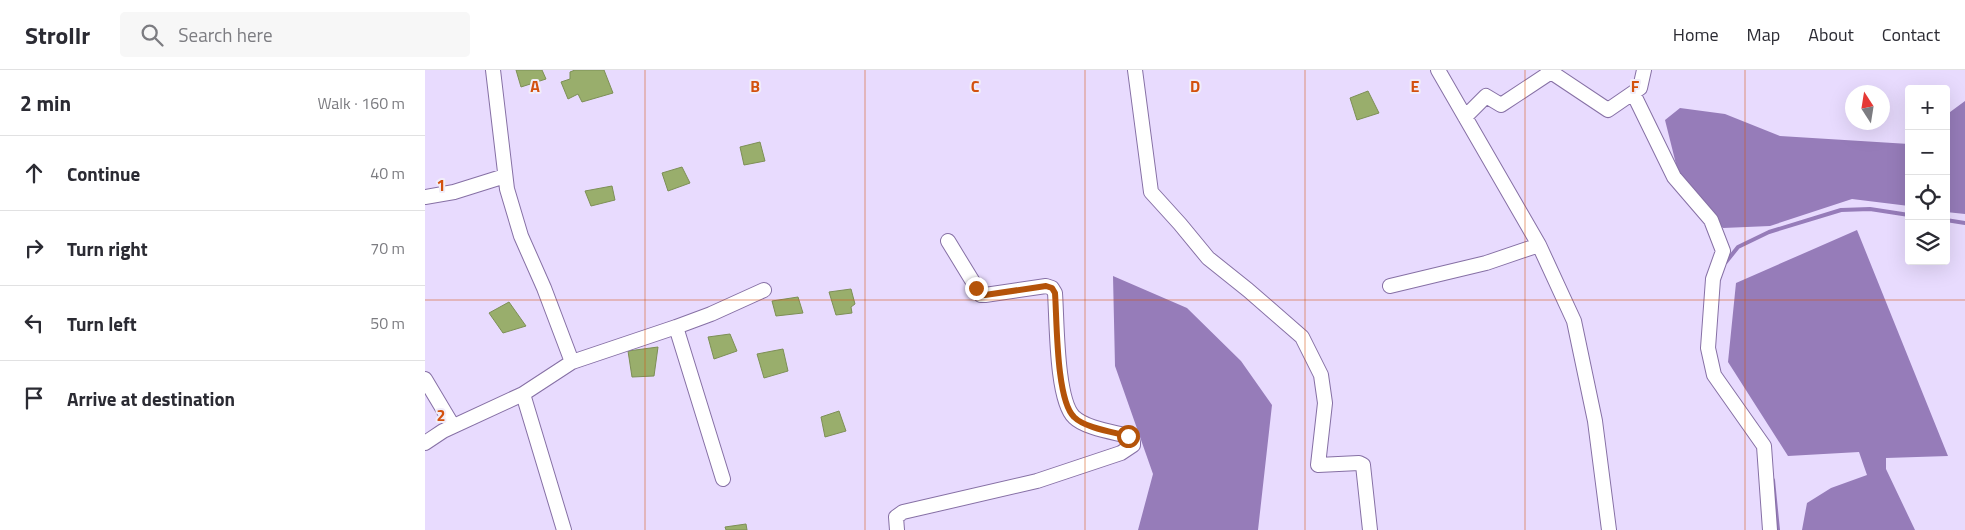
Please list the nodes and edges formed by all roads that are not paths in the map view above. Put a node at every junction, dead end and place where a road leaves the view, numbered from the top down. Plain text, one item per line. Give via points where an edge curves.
1 (493, 70) edge
2 (1135, 70) edge
3 (1438, 70) edge
4 (1644, 70) edge
5 (1633, 93) junction
6 (1465, 117) junction
7 (505, 176) junction
8 (425, 197) edge
9 (947, 241) dead end
10 (1539, 245) junction
11 (1390, 286) dead end
12 (764, 290) dead end
13 (676, 327) junction
14 (572, 362) junction
15 (425, 379) edge
16 (523, 394) junction
17 (453, 426) junction
18 (425, 443) edge
19 (723, 479) dead end
20 (564, 530) edge
21 (897, 530) edge
22 (1370, 530) edge
23 (1609, 530) edge
24 (1770, 530) edge

1 - 7 street
2 - 22 street via 1151,192 1208,258 1301,337 1321,376 1325,402 1318,465 1363,465
3 - 6 street
4 - 5 street via 1640,88
5 - 6 street via 1608,110 1551,72 1501,105 1486,96
5 - 24 street via 1675,177 1711,220 1723,251 1713,279 1708,348 1714,375 1764,446
6 - 10 street
7 - 8 street
7 - 14 street via 521,236
9 - 21 street via 981,294 1052,288 1055,293 1060,374 1068,408 1081,423 1128,436 1133,445 1121,453 1037,481 903,512 896,517
10 - 11 street
10 - 23 street via 1574,321 1595,421
12 - 13 street
13 - 14 street
13 - 19 street
14 - 16 street
15 - 17 street
16 - 17 street
16 - 20 street
17 - 18 street

